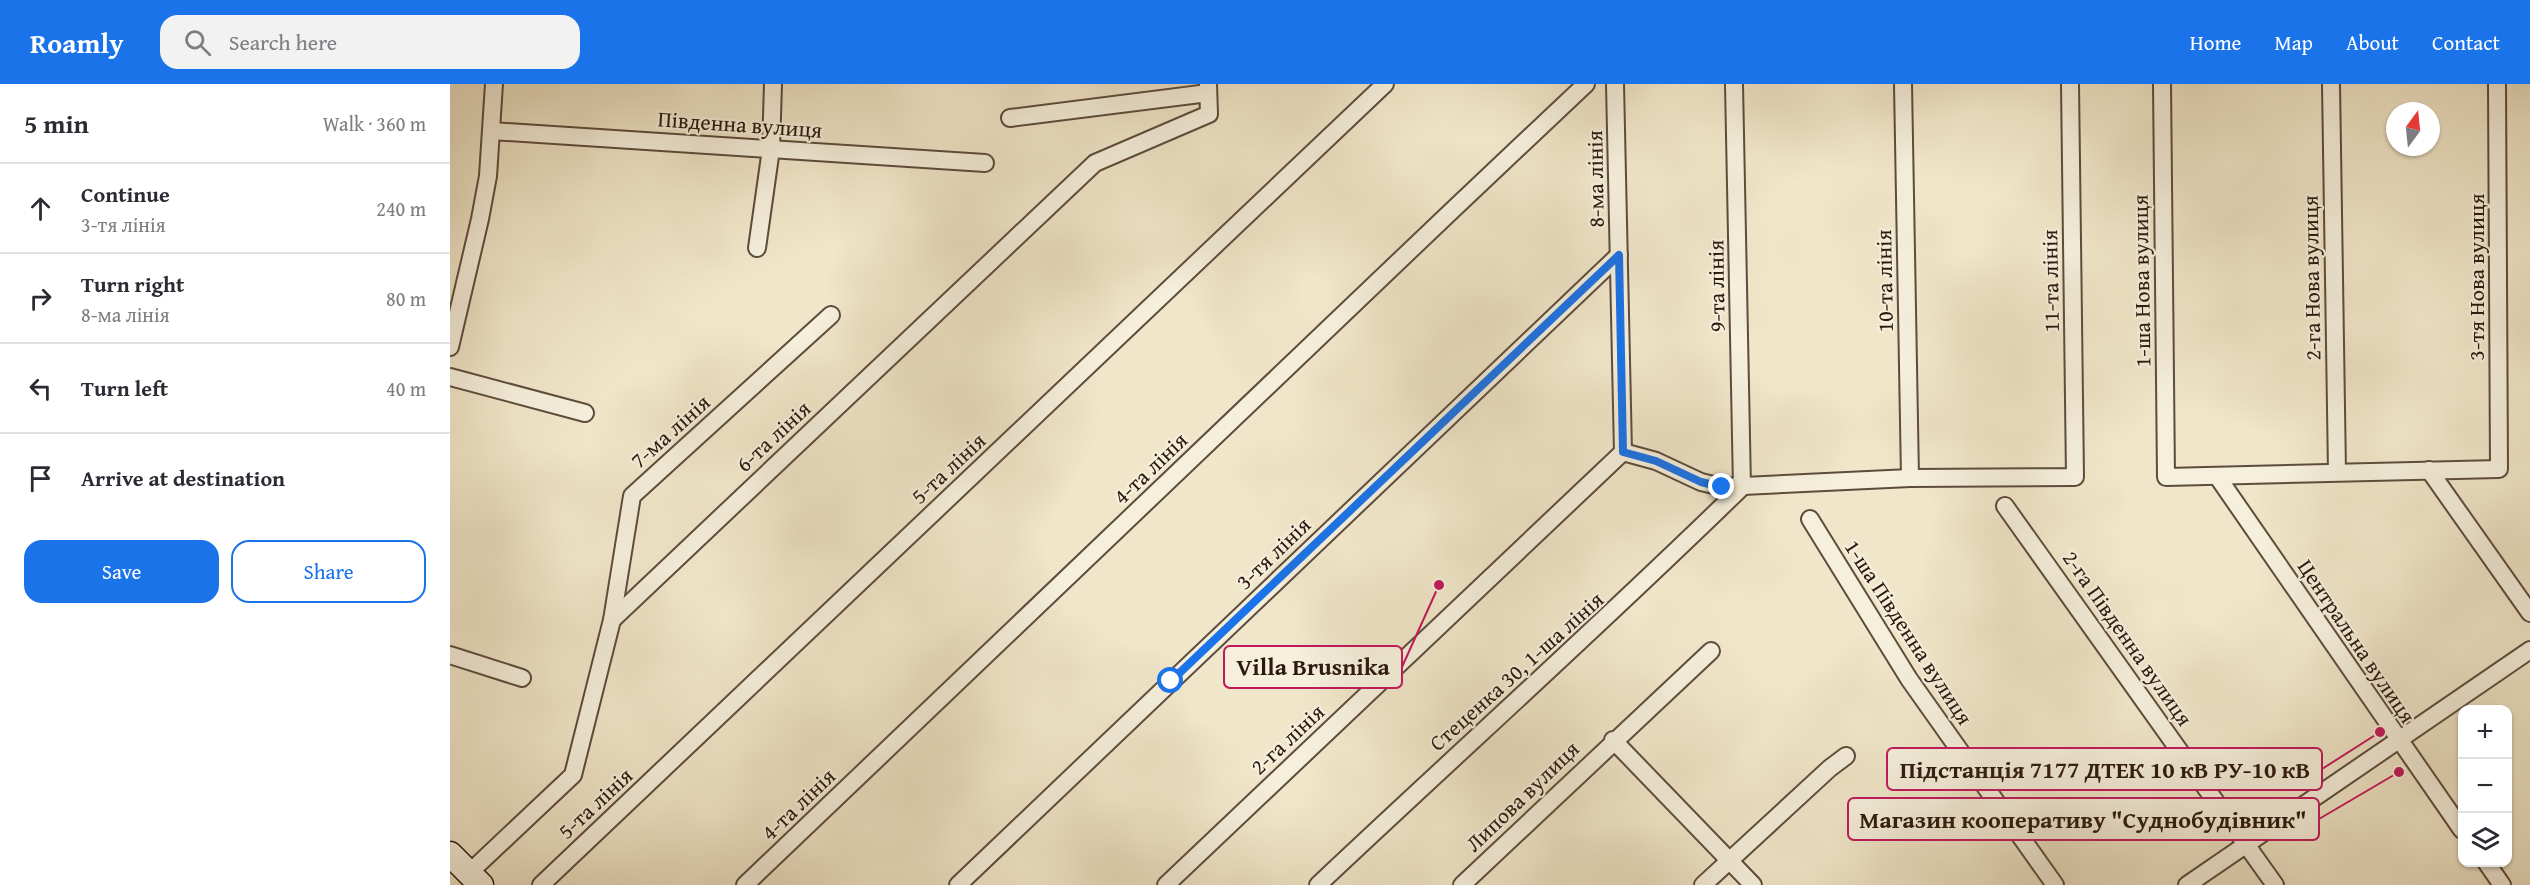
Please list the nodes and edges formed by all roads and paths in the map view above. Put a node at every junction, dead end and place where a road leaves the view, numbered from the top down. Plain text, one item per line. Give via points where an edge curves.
1 (494, 84) edge
2 (774, 84) edge
3 (1385, 84) edge
4 (1586, 84) edge
5 (1616, 84) edge
6 (1734, 84) edge
7 (1904, 84) edge
8 (2070, 84) edge
9 (2162, 84) edge
10 (2331, 84) edge
11 (2498, 84) edge
12 (1208, 88) edge
13 (1010, 118) dead end
14 (491, 131) junction
15 (771, 149) junction
16 (986, 163) dead end
17 (757, 248) dead end
18 (1619, 255) junction
19 (831, 315) dead end
20 (450, 347) edge
21 (450, 377) edge
22 (585, 413) dead end
23 (1623, 452) junction
24 (2429, 470) junction
25 (2337, 472) junction
26 (2217, 476) junction
27 (1910, 478) junction
28 (1742, 487) junction
29 (2005, 506) dead end
30 (1810, 519) dead end
31 (2530, 613) edge
32 (612, 620) junction
33 (2530, 650) edge
34 (1711, 651) dead end
35 (450, 655) edge
36 (522, 678) dead end
37 (1613, 740) junction
38 (2399, 741) junction
39 (1846, 756) dead end
40 (2458, 823) edge
41 (2246, 844) junction
42 (450, 854) edge
43 (1729, 860) junction
44 (2489, 867) edge
45 (474, 881) edge
46 (541, 885) edge
47 (745, 885) edge
48 (958, 885) edge
49 (1166, 885) edge
50 (1318, 885) edge
51 (1462, 885) edge
52 (1703, 885) edge
53 (1753, 885) edge
54 (2055, 885) edge
55 (2187, 885) edge
56 (2275, 885) edge
57 (2502, 885) edge

1 - 14 street
2 - 15 street
3 - 46 street, 5-та лінія
4 - 47 street, 4-та лінія
5 - 18 street, 8-ма лінія
6 - 28 street, 9-та лінія
7 - 27 street, 10-та лінія
8 - 27 street, 11-та лінія via 2074,477
9 - 26 street, 1-ша Нова вулиця via 2166,477
10 - 25 street, 2-га Нова вулиця
11 - 24 street, 3-тя Нова вулиця via 2499,469
12 - 13 street
12 - 32 street, 6-та лінія via 1209,114 1095,163
14 - 15 street, Південна вулиця
14 - 20 street via 480,219
15 - 16 street, Південна вулиця
15 - 17 street
18 - 23 street, 8-ма лінія
18 - 48 street, 3-тя лінія
19 - 32 street, 7-ма лінія via 632,496
21 - 22 street
23 - 28 street via 1656,461 1701,482
23 - 49 street, 2-га лінія
24 - 25 street
24 - 31 street
25 - 26 street
26 - 38 street, Центральна вулиця
27 - 28 street
28 - 50 street, Стеценка 30, 1-ша лінія via 1622,604
29 - 41 street, 2-га Південна вулиця
30 - 54 street, 1-ша Південна вулиця via 1910,678
32 - 45 street via 573,775
33 - 38 street
34 - 37 street, Липова вулиця
35 - 36 street
37 - 43 street
37 - 51 street, Липова вулиця
38 - 40 street, Центральна вулиця
38 - 41 street
39 - 43 street
41 - 55 street
41 - 56 street, 2-га Південна вулиця
42 - 45 main road
43 - 52 street
43 - 53 street
44 - 57 street

